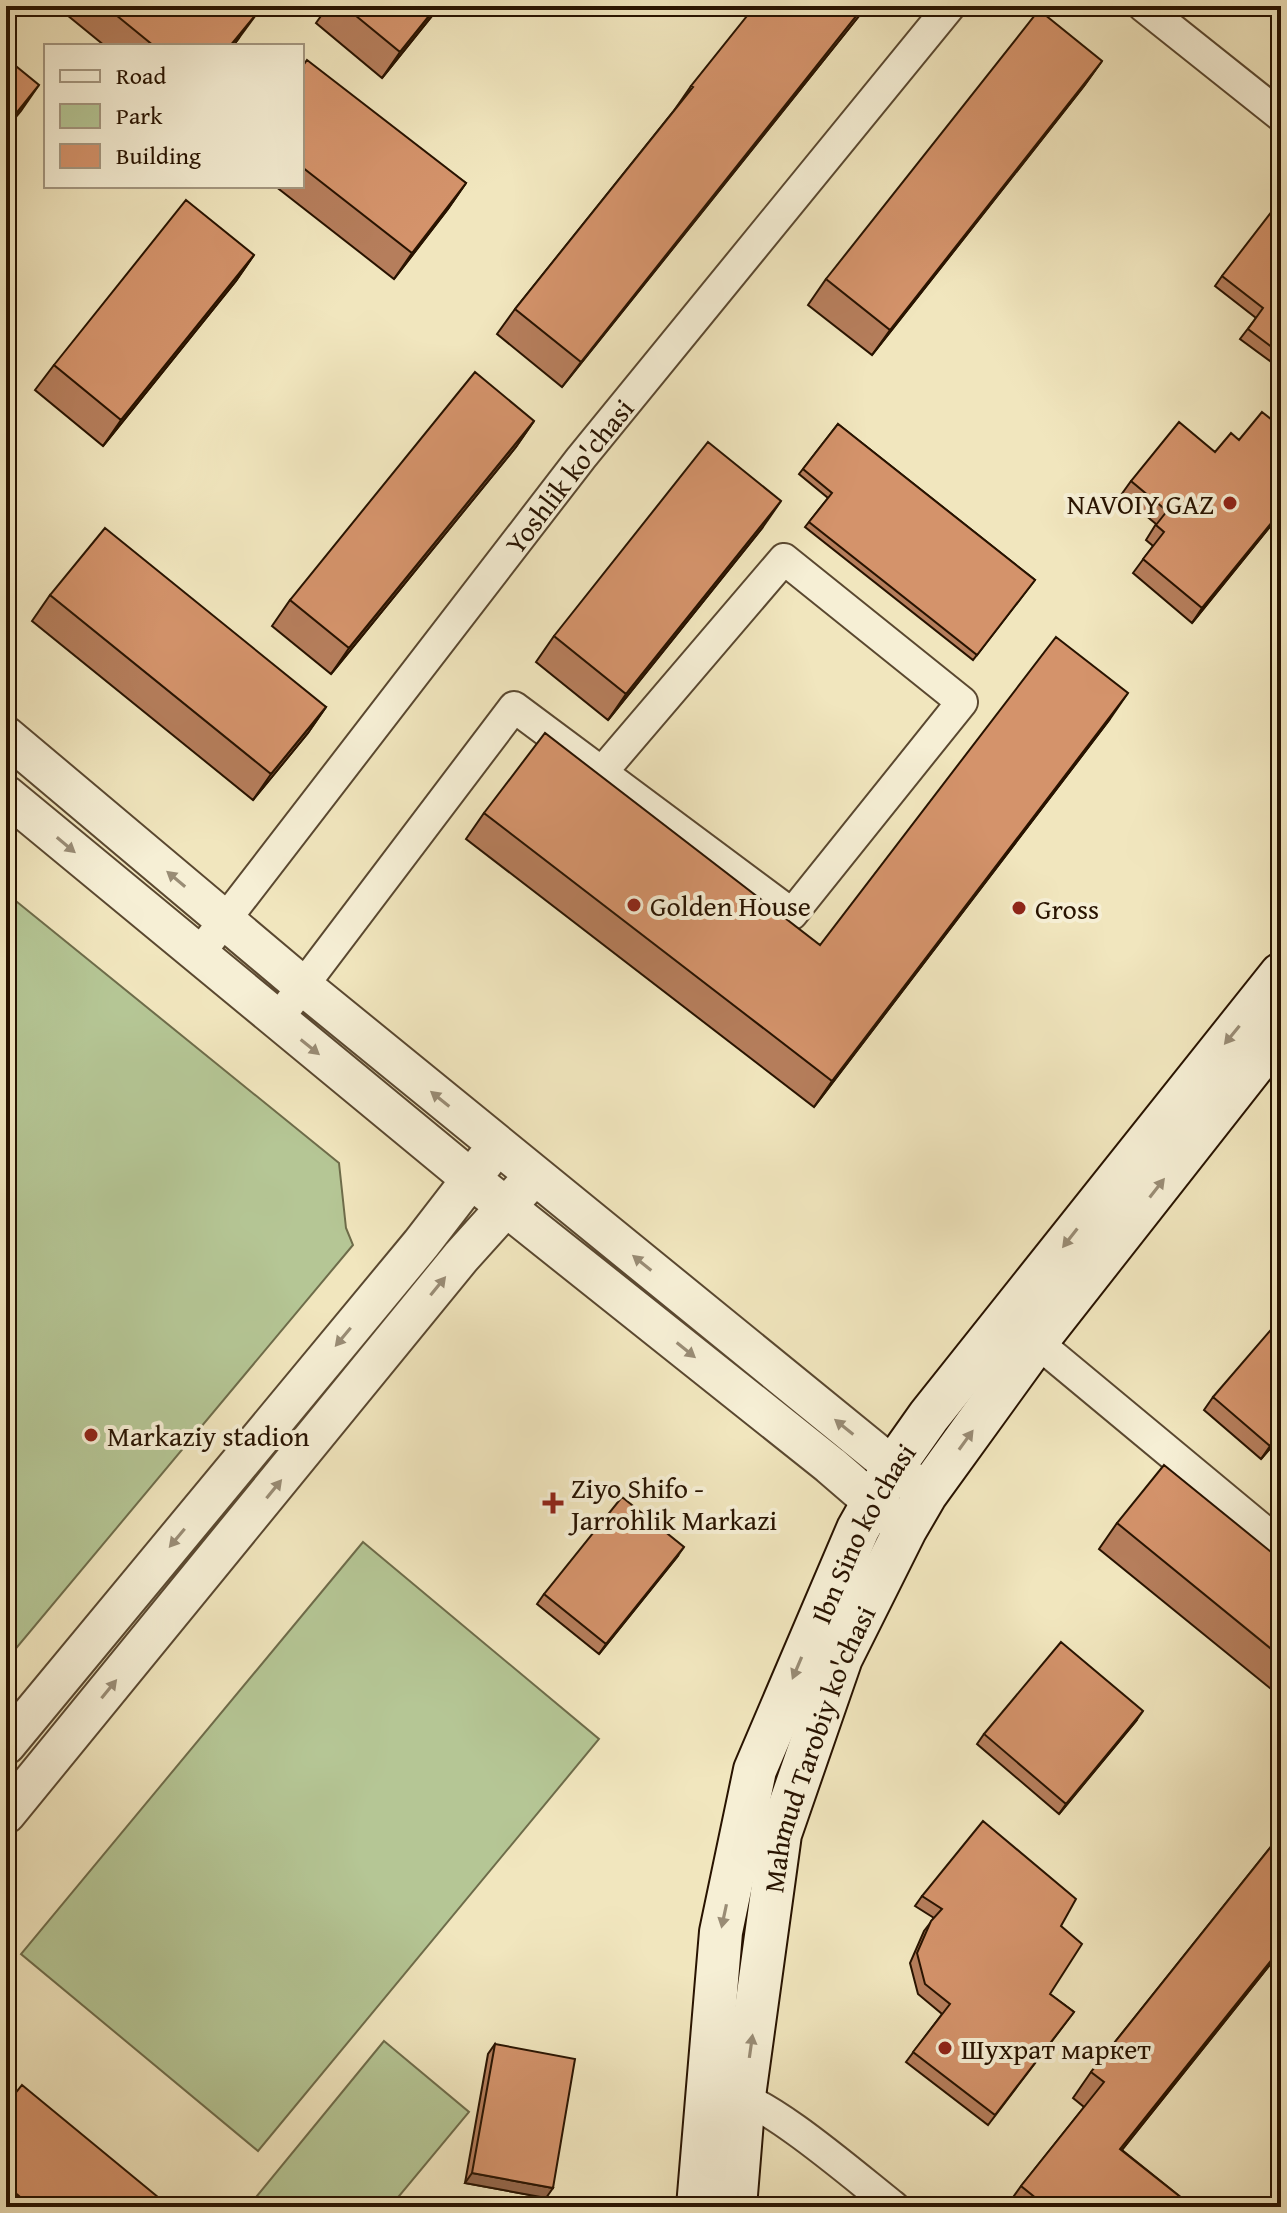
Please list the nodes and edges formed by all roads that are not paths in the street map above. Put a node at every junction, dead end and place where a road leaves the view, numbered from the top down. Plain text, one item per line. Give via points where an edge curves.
1 (950, 6) edge
2 (1143, 6) edge
3 (1281, 116) edge
4 (6, 736) edge
5 (602, 772) junction
6 (6, 795) edge
7 (224, 920) junction
8 (198, 955) junction
9 (1281, 974) edge
10 (303, 986) junction
11 (277, 1020) junction
12 (1281, 1030) edge
13 (497, 1146) junction
14 (534, 1176) junction
15 (471, 1179) junction
16 (506, 1207) junction
17 (1022, 1330) junction
18 (882, 1484) junction
19 (926, 1494) junction
20 (905, 1530) junction
21 (1281, 1545) edge
22 (40, 1704) junction
23 (74, 1732) junction
24 (6, 1745) edge
25 (6, 1814) edge
26 (726, 2094) junction
27 (698, 2207) edge
28 (735, 2207) edge
29 (894, 2207) edge

1 - 7 street, Yoshlik ko'chasi via 581,458
2 - 3 street
7 -> 4 street
5 - 5 street via 792,914 962,702 784,559
5 - 10 street via 514,707
6 -> 8 street
7 - 8 street, Yoshlik ko'chasi
7 - 10 street
8 - 11 street
9 -> 17 main road, Ibn Sino ko'chasi
10 - 11 street
13 -> 10 street
11 -> 15 street
17 -> 12 main road, Mahmud Tarobiy ko'chasi
13 - 14 street
13 - 15 street
14 - 16 street
18 -> 14 street
15 - 16 street
15 -> 22 street
16 -> 18 street
23 -> 16 street
17 - 18 main road, Ibn Sino ko'chasi via 929,1416
19 -> 17 main road, Mahmud Tarobiy ko'chasi
17 - 21 street
18 - 19 street
18 - 20 street
18 -> 26 main road, Ibn Sino ko'chasi via 755,1770 721,1932
19 - 20 main road, Mahmud Tarobiy ko'chasi
26 -> 20 main road, Mahmud Tarobiy ko'chasi via 780,1834 841,1658
22 - 23 street
22 - 24 street
23 - 25 street
26 - 27 main road, Ibn Sino ko'chasi
26 - 28 main road, Mahmud Tarobiy ko'chasi
26 - 29 street via 793,2129

